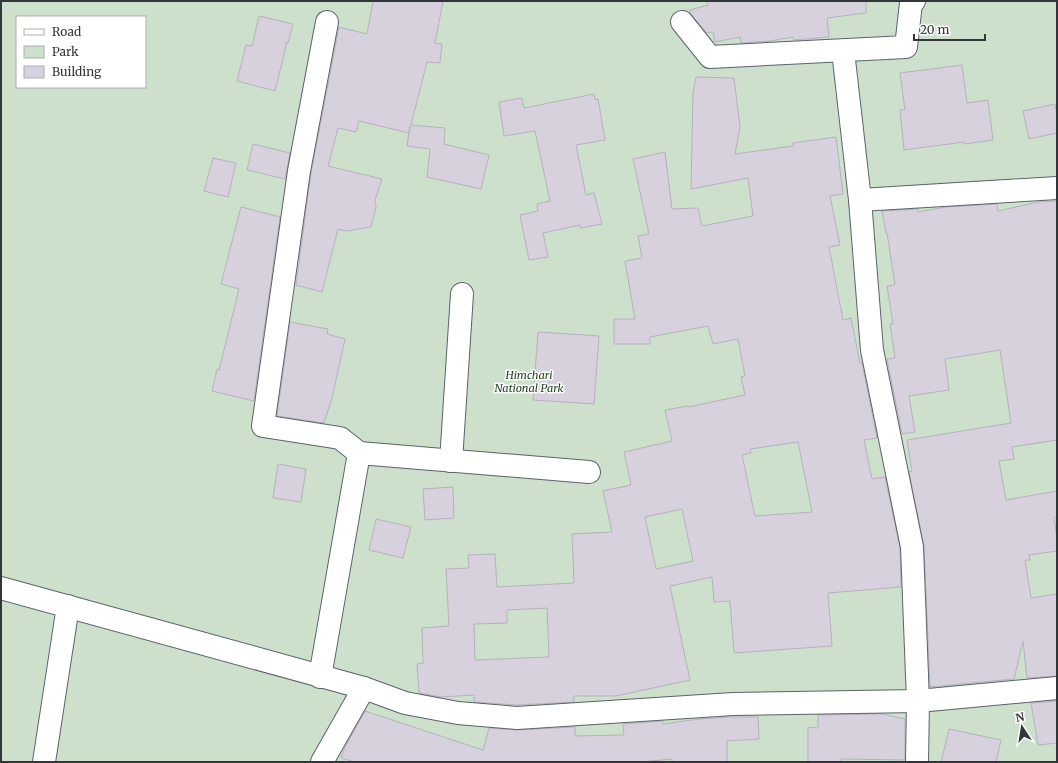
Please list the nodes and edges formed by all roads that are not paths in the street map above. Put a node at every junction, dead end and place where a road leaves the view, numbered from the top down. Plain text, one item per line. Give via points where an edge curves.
1 (914, 1) edge
2 (327, 22) dead end
3 (682, 22) dead end
4 (843, 51) junction
5 (1057, 188) edge
6 (860, 200) junction
7 (462, 294) dead end
8 (359, 453) junction
9 (451, 461) junction
10 (589, 472) dead end
11 (1, 588) edge
12 (68, 606) junction
13 (320, 676) junction
14 (364, 688) junction
15 (1057, 688) edge
16 (918, 702) junction
17 (44, 762) edge
18 (322, 762) edge
19 (917, 762) edge

1 - 4 street via 911,3 906,47
2 - 8 street via 299,171 263,426 340,438
3 - 4 street via 710,57
4 - 6 street
5 - 6 street
6 - 16 street via 872,350 912,547
7 - 9 street
8 - 9 street
8 - 13 street
9 - 10 street
11 - 12 street
12 - 13 street
12 - 17 street
13 - 14 street
14 - 16 street via 405,703 458,713 517,718 733,704
14 - 18 street
15 - 16 street
16 - 19 street

